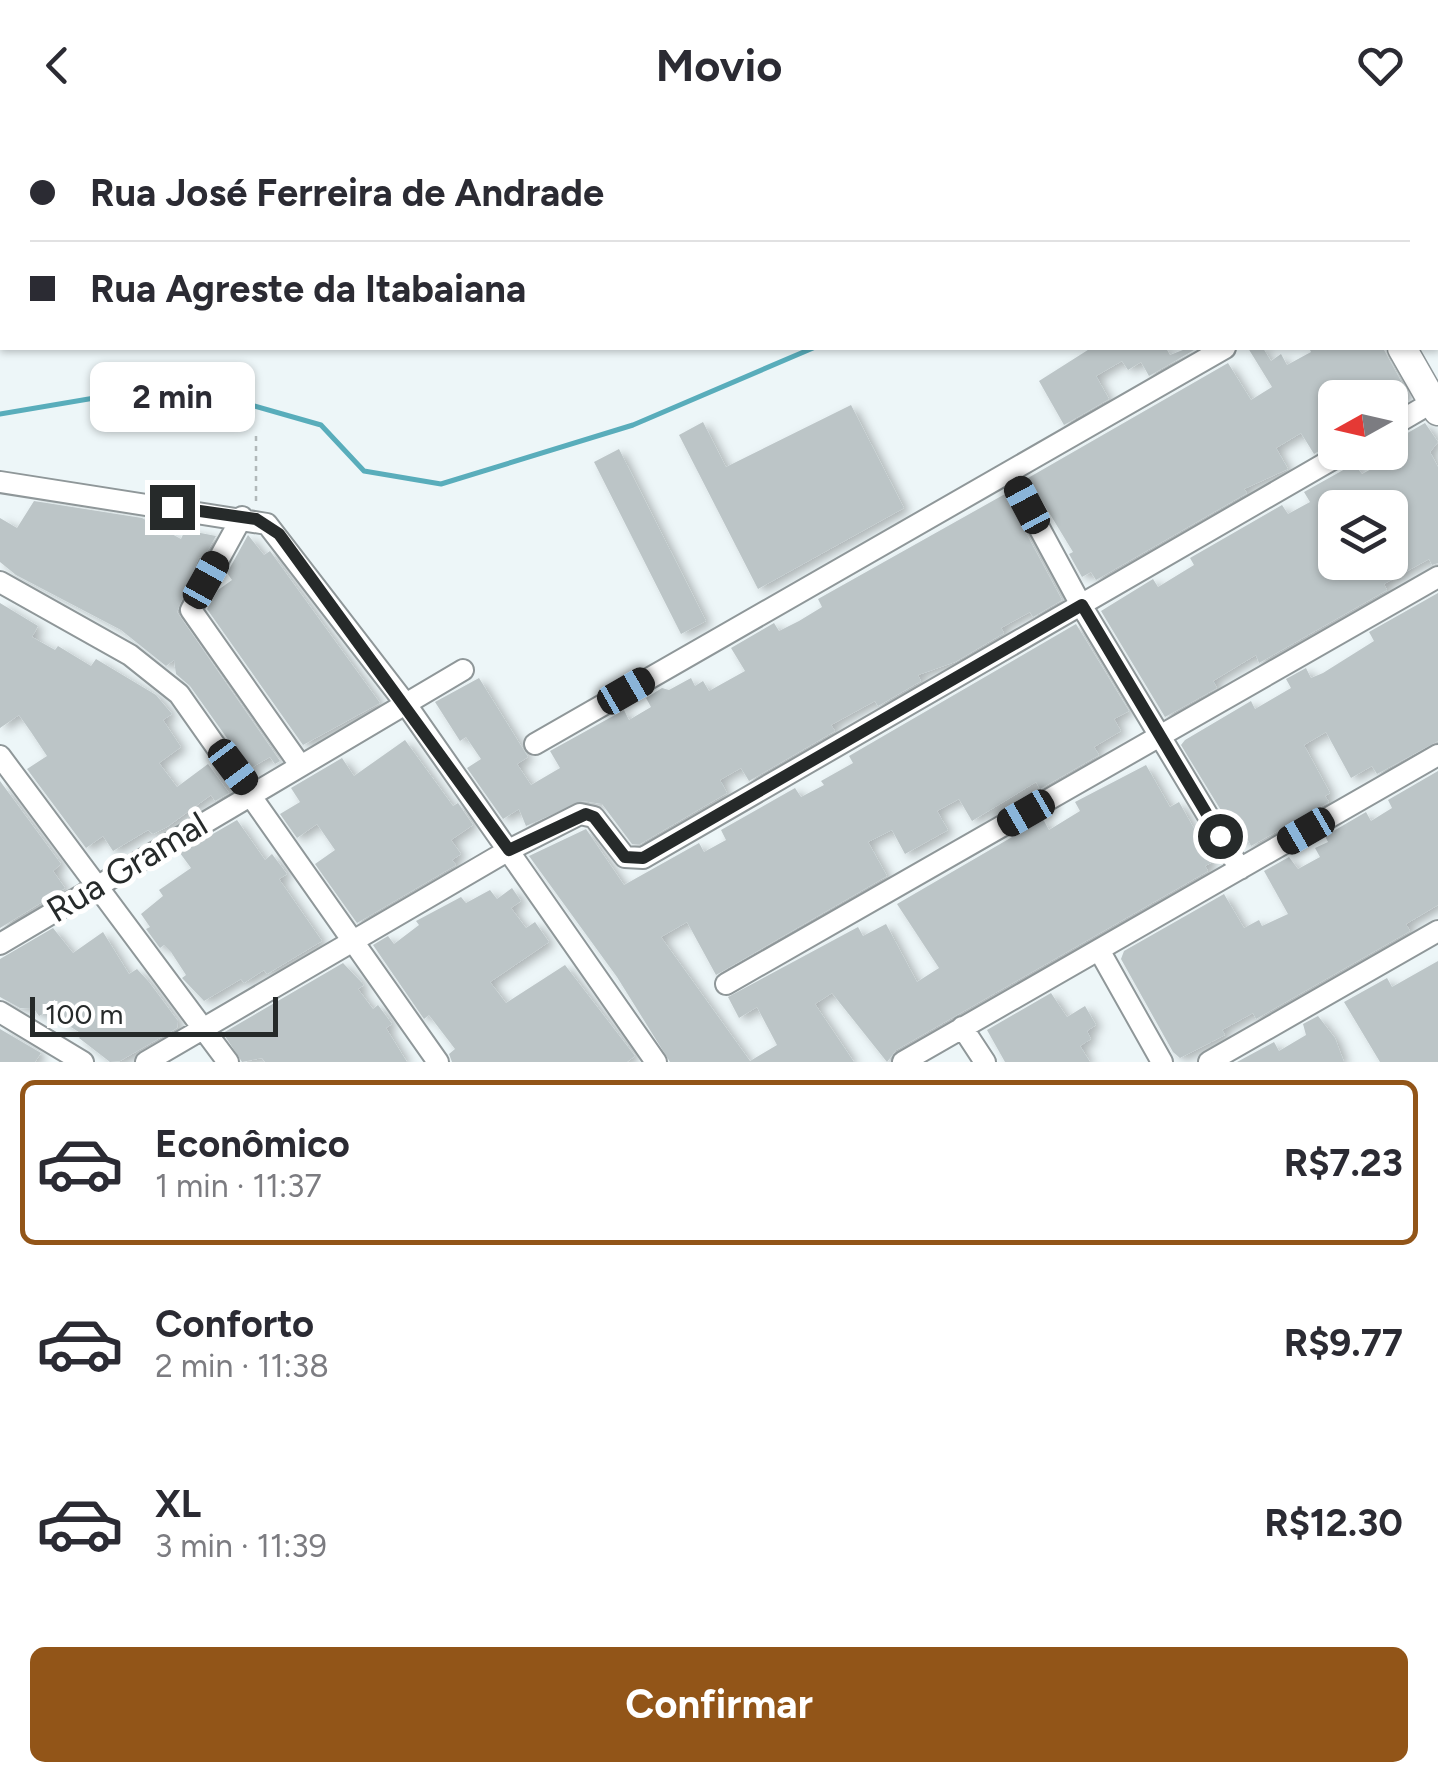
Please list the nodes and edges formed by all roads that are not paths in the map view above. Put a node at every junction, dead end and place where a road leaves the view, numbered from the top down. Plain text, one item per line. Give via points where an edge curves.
1 (1222, 350) edge
2 (1403, 350) edge
3 (1436, 404) edge
4 (1408, 417) edge
5 (1318, 468) edge
6 (1009, 472) junction
7 (0, 482) edge
8 (249, 518) junction
9 (1438, 577) edge
10 (0, 582) edge
11 (1082, 605) junction
12 (463, 670) dead end
13 (405, 703) junction
14 (1159, 737) junction
15 (534, 744) dead end
16 (1438, 755) edge
17 (0, 756) edge
18 (300, 766) junction
19 (252, 792) junction
20 (509, 850) junction
21 (1240, 869) junction
22 (95, 885) junction
23 (1438, 931) edge
24 (354, 940) junction
25 (0, 944) edge
26 (1099, 950) junction
27 (726, 984) dead end
28 (0, 1012) edge
29 (204, 1027) junction
30 (962, 1027) junction
31 (83, 1062) edge
32 (146, 1062) edge
33 (228, 1062) edge
34 (438, 1062) edge
35 (656, 1062) edge
36 (903, 1062) edge
37 (985, 1062) edge
38 (1162, 1062) edge
39 (1209, 1062) edge

1 - 6 street
2 - 3 street
3 - 4 street
5 - 11 street
6 - 11 street
6 - 15 street
7 - 8 street
8 - 13 street via 279,534
8 - 18 street via 191,610
9 - 14 street
10 - 19 street via 156,674 179,694
11 - 14 street
11 - 20 street via 643,858 625,857 586,814
12 - 13 street, Rua Gramal
13 - 18 street, Rua Gramal
13 - 20 street
14 - 21 street
14 - 27 street
16 - 21 street
17 - 22 street
18 - 19 street, Rua Gramal
19 - 22 street, Rua Gramal
19 - 24 street
20 - 24 street
20 - 35 street
21 - 26 street
22 - 25 street, Rua Gramal
22 - 29 street
23 - 39 street
24 - 29 street
24 - 34 street
26 - 30 street
26 - 38 street
28 - 31 street
29 - 32 street
29 - 33 street
30 - 36 street
30 - 37 street

